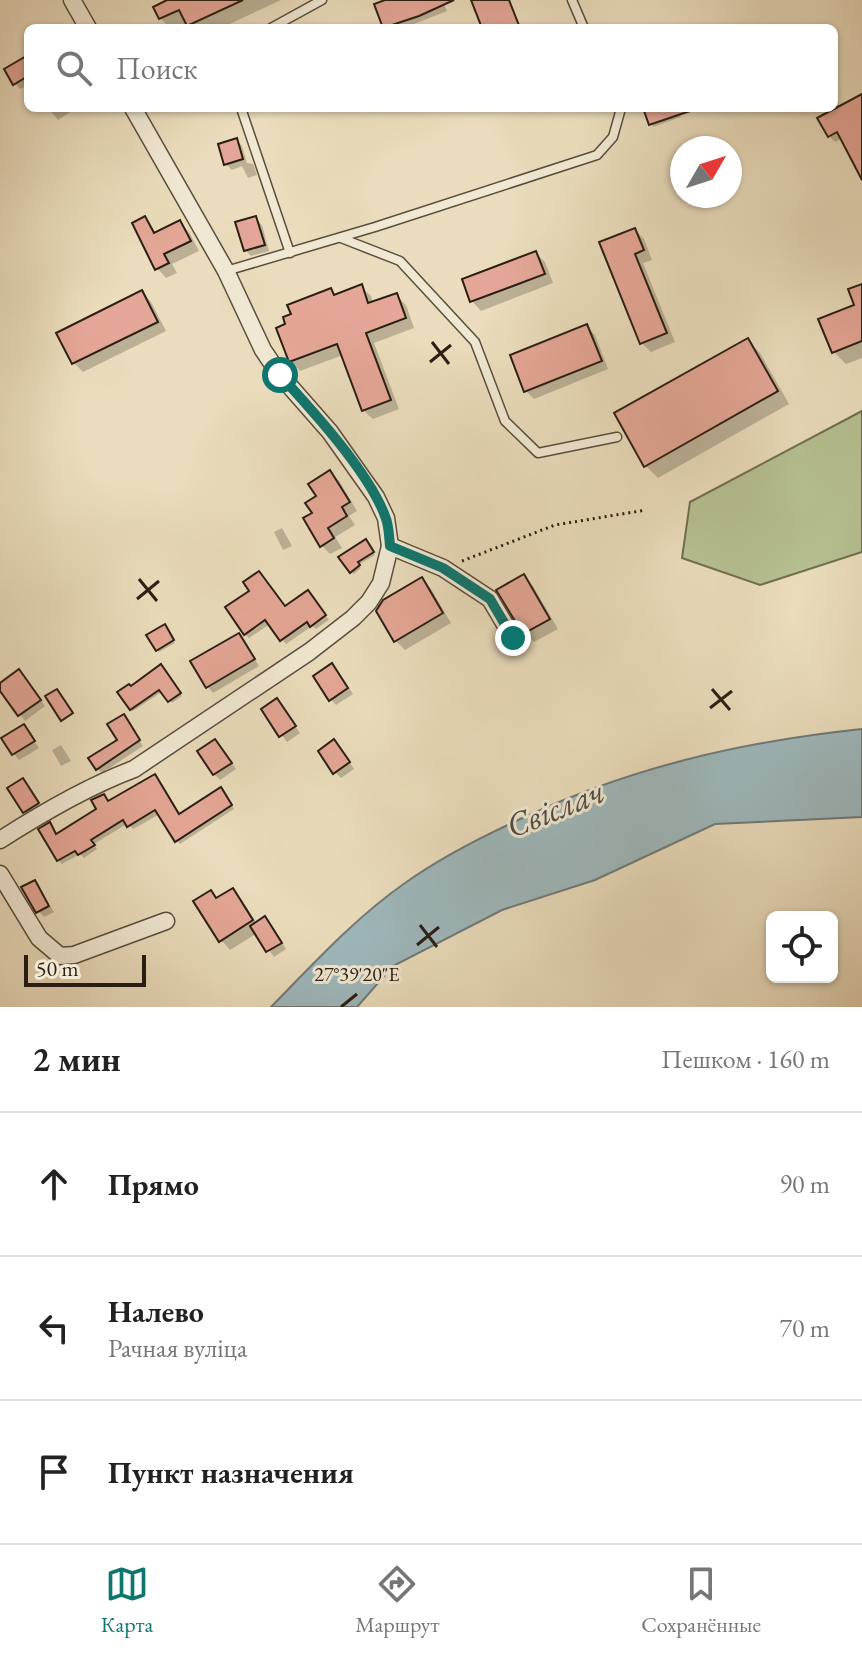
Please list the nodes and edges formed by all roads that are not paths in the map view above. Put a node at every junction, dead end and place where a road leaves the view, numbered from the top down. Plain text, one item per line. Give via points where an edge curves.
1 (72, 0) edge
2 (322, 0) edge
3 (572, 0) edge
4 (86, 24) edge
5 (278, 24) edge
6 (582, 24) edge
7 (135, 112) edge
8 (242, 112) edge
9 (620, 112) edge
10 (340, 237) junction
11 (290, 253) junction
12 (226, 271) junction
13 (617, 437) dead end
14 (390, 546) junction
15 (513, 638) dead end
16 (0, 840) edge
17 (0, 874) edge
18 (166, 921) dead end

1 - 4 street
2 - 5 lane
3 - 6 lane
7 - 12 street
8 - 11 lane
9 - 10 lane via 613,137 597,155
10 - 11 lane
10 - 13 lane via 400,261 475,342 505,421 538,453
11 - 12 lane
12 - 14 street via 263,350 376,497
14 - 15 street via 443,568 490,599
14 - 16 street via 381,583 369,602 309,652 134,769
17 - 18 street via 39,938 60,956

